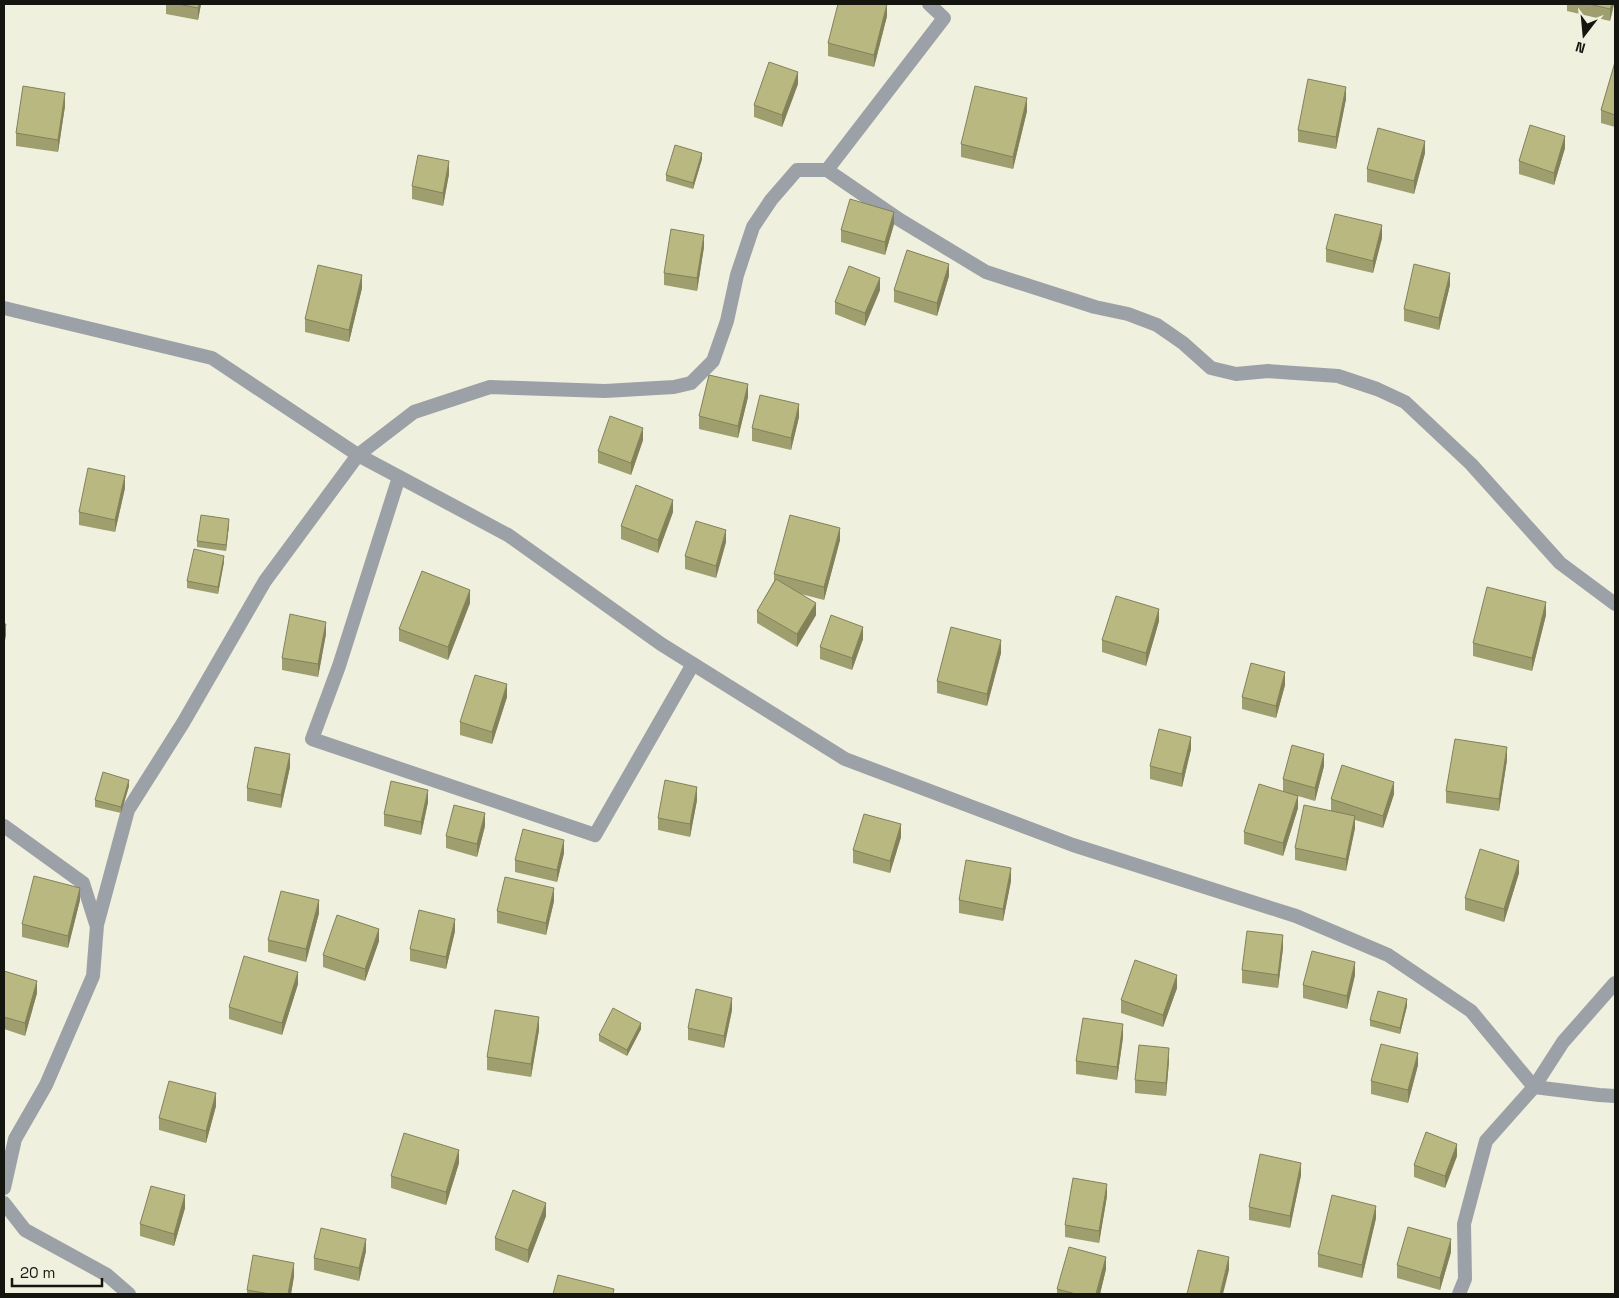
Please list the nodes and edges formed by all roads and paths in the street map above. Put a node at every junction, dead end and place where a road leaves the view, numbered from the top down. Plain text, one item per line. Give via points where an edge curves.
1 (930, 4) edge
2 (828, 170) junction
3 (4, 308) edge
4 (358, 455) junction
5 (399, 477) junction
6 (1615, 604) edge
7 (694, 664) junction
8 (4, 826) edge
9 (97, 925) junction
10 (1615, 983) edge
11 (1534, 1087) junction
12 (1615, 1096) edge
13 (4, 1188) edge
14 (4, 1203) edge
15 (129, 1294) edge
16 (1459, 1294) edge

1 - 2 street via 944,18
2 - 4 street via 798,170 771,200 753,227 713,361 691,383 605,391 490,387 414,412
2 - 6 street via 900,220 986,272 1157,325 1211,368 1236,374 1268,371 1338,376 1405,402 1471,464 1560,563
3 - 4 street via 212,358
4 - 5 street
4 - 9 street via 265,581 183,723 128,810
5 - 7 street via 508,534 661,644
5 - 7 street via 339,666 312,739 595,835
7 - 11 street via 845,759 1073,844 1296,916 1388,955 1471,1012
8 - 9 street via 83,883
9 - 13 street via 93,976 46,1085 15,1139
10 - 11 street via 1563,1042
11 - 12 street
11 - 16 street via 1486,1141 1464,1224 1465,1279
14 - 15 street via 25,1230 107,1276

